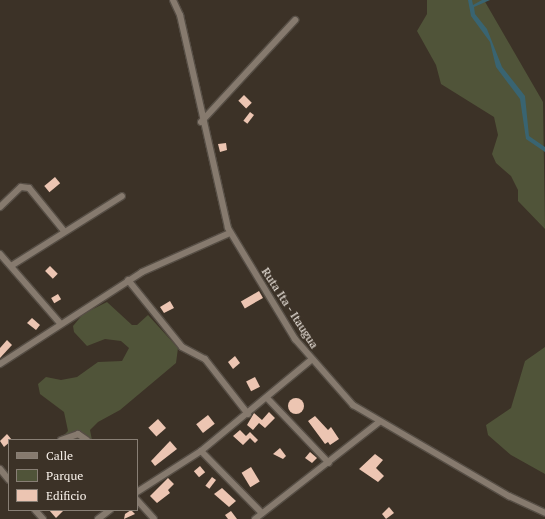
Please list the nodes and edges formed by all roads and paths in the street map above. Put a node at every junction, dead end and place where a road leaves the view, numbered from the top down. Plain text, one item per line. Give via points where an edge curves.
1 (173, 0) edge
2 (295, 20) dead end
3 (201, 122) junction
4 (122, 196) dead end
5 (0, 207) edge
6 (64, 231) junction
7 (230, 234) junction
8 (0, 254) edge
9 (11, 266) junction
10 (128, 280) junction
11 (60, 323) junction
12 (311, 360) junction
13 (0, 364) edge
14 (268, 399) junction
15 (248, 414) junction
16 (379, 422) junction
17 (64, 439) edge
18 (86, 439) edge
19 (201, 451) junction
20 (329, 463) junction
21 (138, 491) edge
22 (138, 501) edge
23 (36, 511) edge
24 (109, 511) edge
25 (545, 513) edge
26 (262, 514) junction
27 (43, 519) edge
28 (98, 519) edge
29 (154, 519) edge
30 (255, 519) edge

1 - 3 street, Ruta Ita - Itaugua via 180,15
2 - 3 street
3 - 7 street, Ruta Ita - Itaugua
4 - 6 street
5 - 6 street via 21,187 29,188
6 - 9 street
7 - 10 street
7 - 12 street, Ruta Ita - Itaugua
8 - 9 street
9 - 11 street
10 - 11 street
10 - 15 street via 182,347 205,359
11 - 13 street
12 - 14 street
12 - 16 street, Ruta Ita - Itaugua via 353,405
14 - 15 street
14 - 20 street
15 - 19 street
16 - 20 street
16 - 25 street, Ruta Ita - Itaugua
17 - 18 street via 78,434
19 - 21 street
19 - 26 street
20 - 26 street
22 - 29 street
23 - 27 street
24 - 28 street
26 - 30 street

